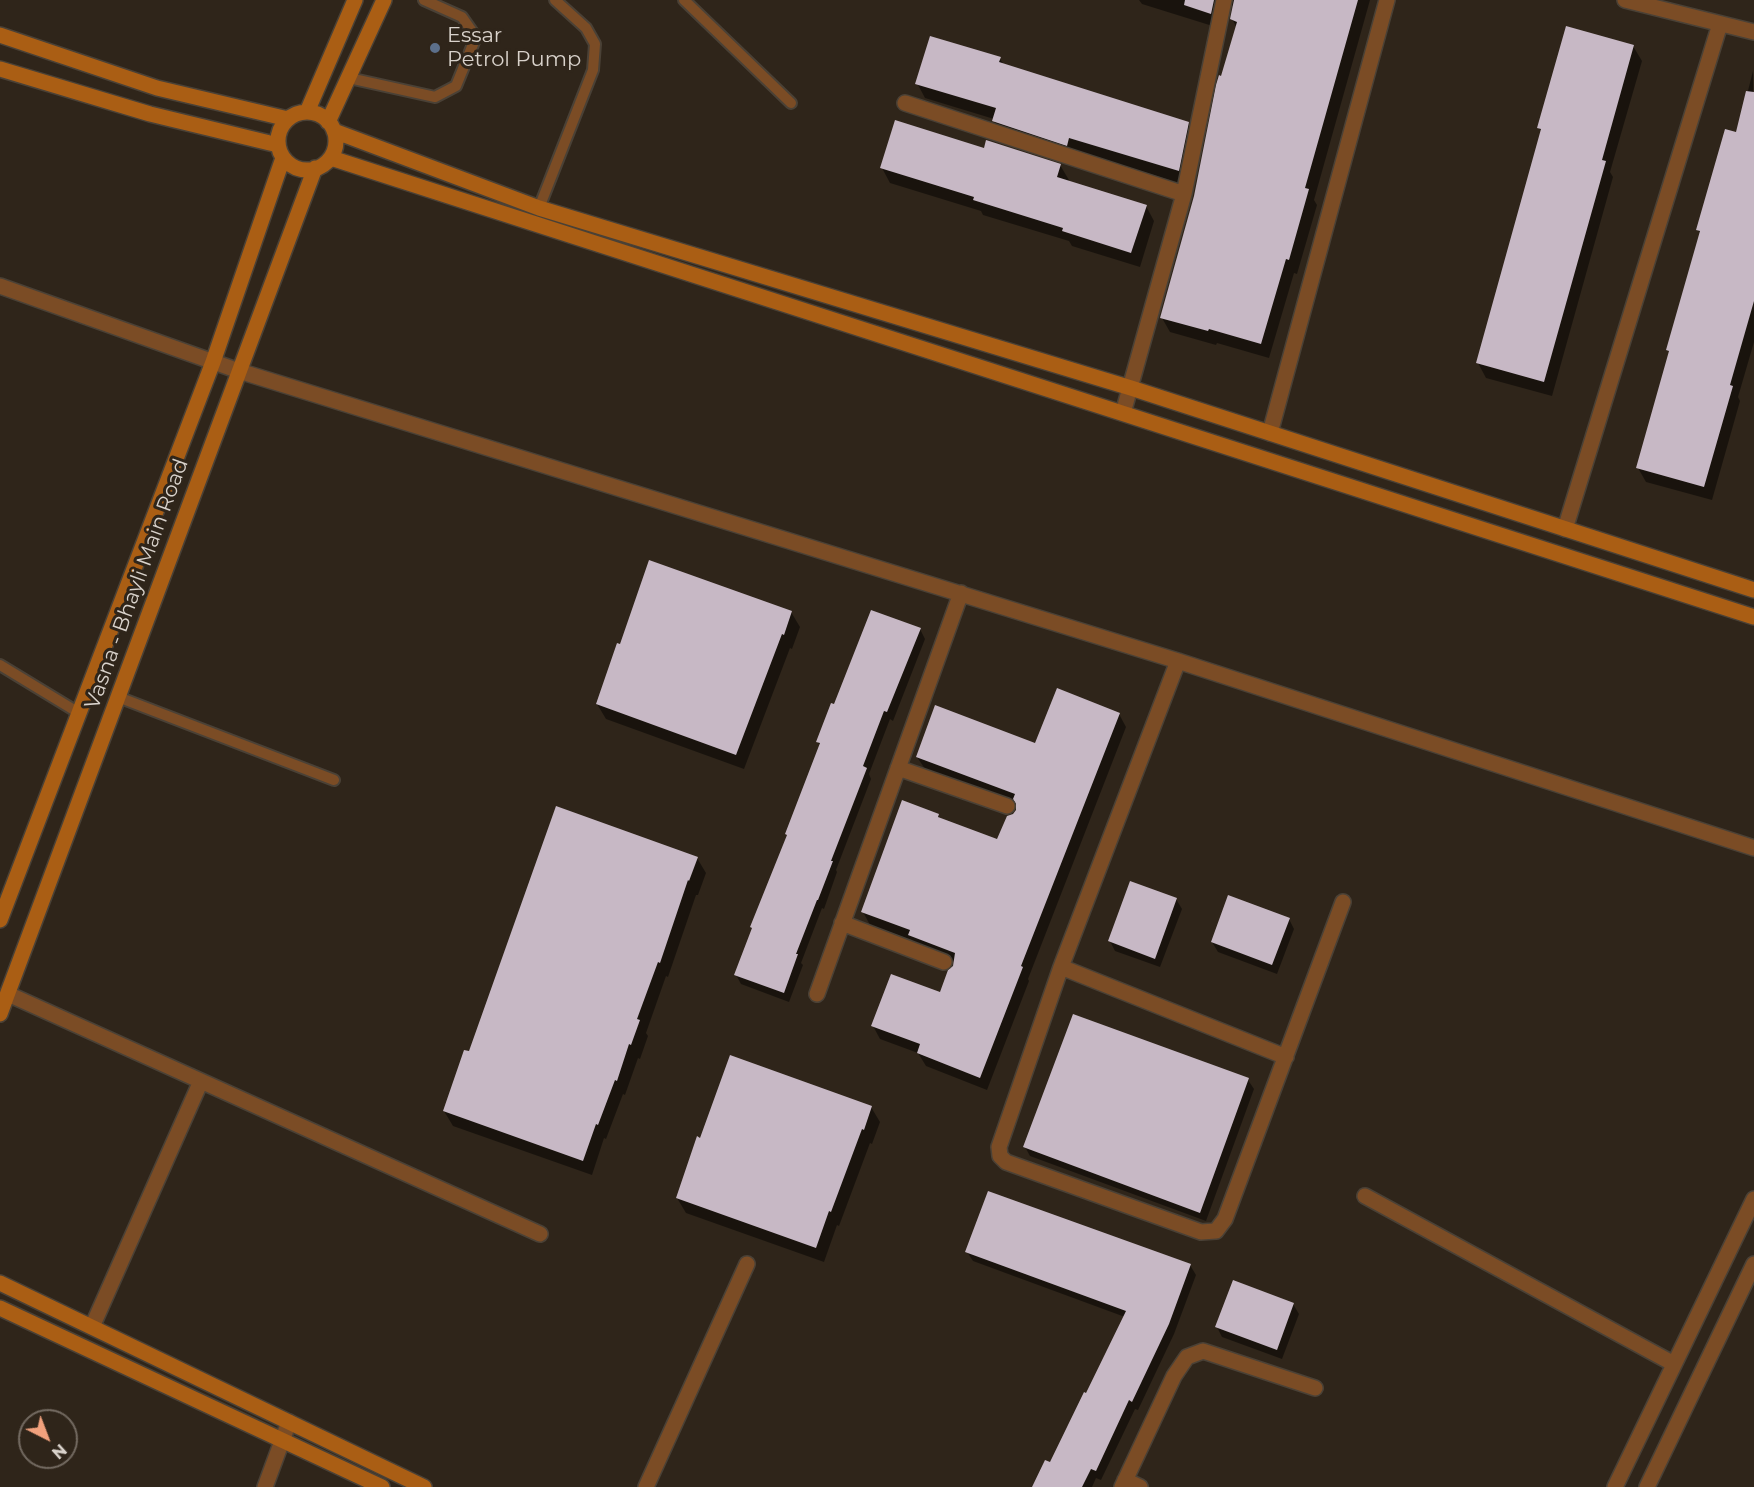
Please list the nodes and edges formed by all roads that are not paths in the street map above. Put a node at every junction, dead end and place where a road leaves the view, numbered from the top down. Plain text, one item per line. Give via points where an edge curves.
1 (355, 0) edge
2 (384, 0) edge
3 (424, 0) edge
4 (555, 0) edge
5 (684, 0) edge
6 (1224, 0) edge
7 (1388, 0) edge
8 (1625, 0) edge
9 (1720, 24) junction
10 (1754, 32) edge
11 (0, 34) edge
12 (0, 69) edge
13 (349, 78) junction
14 (791, 103) dead end
15 (905, 103) dead end
16 (308, 112) junction
17 (288, 119) junction
18 (331, 127) junction
19 (281, 151) junction
20 (331, 158) junction
21 (315, 168) junction
22 (1184, 194) junction
23 (539, 208) junction
24 (0, 286) edge
25 (213, 362) junction
26 (239, 371) junction
27 (1131, 388) junction
28 (1123, 413) junction
29 (1270, 433) junction
30 (1565, 529) junction
31 (1754, 590) edge
32 (961, 594) junction
33 (1754, 617) edge
34 (1178, 660) junction
35 (0, 665) edge
36 (118, 696) junction
37 (79, 713) junction
38 (898, 768) junction
39 (334, 780) dead end
40 (1007, 806) dead end
41 (1754, 848) edge
42 (1343, 902) dead end
43 (0, 920) edge
44 (842, 923) junction
45 (944, 962) dead end
46 (1061, 967) junction
47 (8, 994) junction
48 (817, 994) dead end
49 (0, 1014) edge
50 (1286, 1057) junction
51 (201, 1081) junction
52 (1365, 1196) dead end
53 (1754, 1199) edge
54 (540, 1234) dead end
55 (747, 1264) dead end
56 (1754, 1264) edge
57 (0, 1282) edge
58 (0, 1308) edge
59 (92, 1327) junction
60 (1674, 1364) junction
61 (1315, 1388) dead end
62 (289, 1422) junction
63 (283, 1440) junction
64 (1123, 1484) edge
65 (265, 1487) edge
66 (382, 1487) edge
67 (424, 1487) edge
68 (646, 1487) edge
69 (1140, 1487) edge
70 (1615, 1487) edge
71 (1647, 1487) edge

1 - 16 main road
2 - 13 main road
3 - 13 lane via 462,17 476,37 456,86 435,97
4 - 23 lane via 586,28 595,44 593,70
5 - 14 lane
6 - 22 street
7 - 29 street
8 - 9 street
9 - 10 street
9 - 30 street
11 - 17 main road via 156,88
12 - 19 main road
13 - 18 main road
15 - 22 street
16 - 17 main road
16 - 18 main road via 324,117
17 - 19 main road via 279,132
18 - 20 main road via 336,137
18 - 23 main road
19 - 21 main road via 294,168
19 - 25 main road, Vasna - Bhayli Main Road
20 - 21 main road
20 - 28 main road
21 - 26 main road, Vasna - Bhayli Main Road
22 - 27 street
23 - 27 main road
24 - 25 street
25 - 26 street
25 - 37 main road, Vasna - Bhayli Main Road
26 - 32 street
26 - 36 main road, Vasna - Bhayli Main Road
27 - 28 street
27 - 29 main road
28 - 33 main road
29 - 30 main road
30 - 31 main road
32 - 34 street
32 - 38 street
34 - 41 street
34 - 46 street
35 - 37 lane
36 - 39 lane
36 - 47 main road, Vasna - Bhayli Main Road
37 - 43 main road, Vasna - Bhayli Main Road
38 - 40 street
38 - 44 street
42 - 50 street
44 - 45 street
44 - 48 street
46 - 50 street
46 - 50 street via 999,1147 1006,1162 1202,1232 1216,1231 1226,1219
47 - 49 main road, Vasna - Bhayli Main Road
47 - 51 street
51 - 54 street
51 - 59 street
52 - 60 street
53 - 60 street
55 - 68 street
56 - 71 street
57 - 59 main road
58 - 63 main road
59 - 62 main road
60 - 70 street
61 - 64 street via 1203,1352 1187,1358 1174,1376
62 - 63 street
62 - 67 main road
63 - 65 street
63 - 66 main road
64 - 69 street

